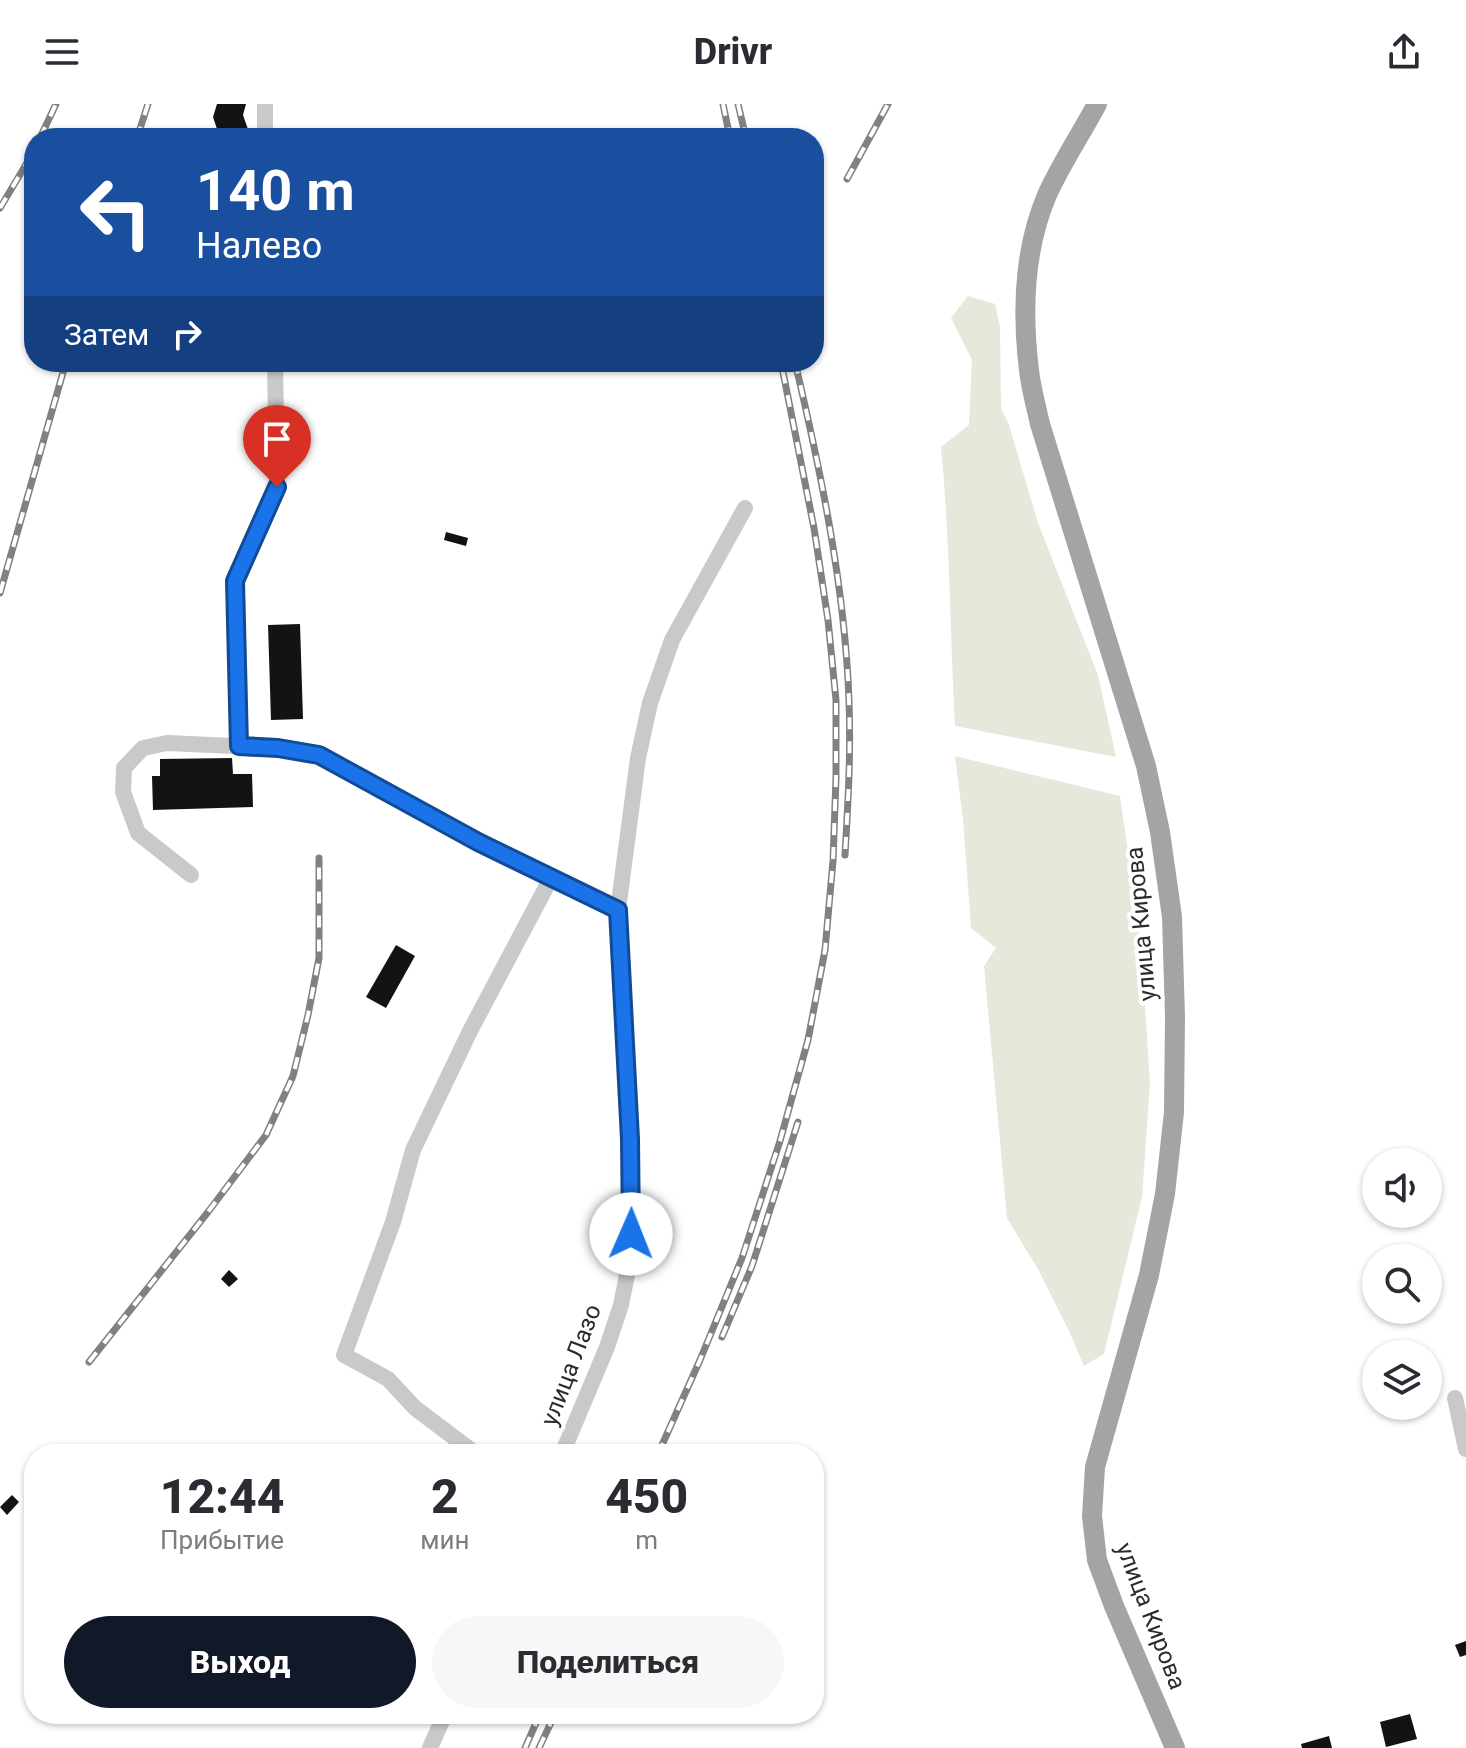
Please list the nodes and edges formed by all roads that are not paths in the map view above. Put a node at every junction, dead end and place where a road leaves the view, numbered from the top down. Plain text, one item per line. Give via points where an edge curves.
1 (265, 104) edge
2 (1097, 104) edge
3 (265, 128) edge
4 (275, 372) edge
5 (745, 508) dead end
6 (239, 746) junction
7 (191, 875) dead end
8 (551, 878) junction
9 (618, 910) junction
10 (1455, 1398) dead end
11 (463, 1444) edge
12 (566, 1444) edge
13 (1466, 1449) edge
14 (441, 1724) edge
15 (430, 1748) edge
16 (1175, 1748) edge

1 - 3 street
2 - 16 main road, улица Кирова via 1047,196 1033,239 1026,327 1040,424 1146,766 1172,917 1174,1112 1165,1194 1149,1275 1095,1467 1092,1516 1097,1560
4 - 6 street via 277,487 235,581
5 - 9 street, улица Лазо via 672,640 650,703
6 - 7 street via 167,743 143,748 124,768 123,792 138,833
6 - 8 street via 319,755
8 - 9 street
8 - 11 street via 413,1150 393,1222 344,1355 388,1379 415,1408
9 - 12 street, улица Лазо via 632,1188 628,1270 607,1347
10 - 13 street
14 - 15 street

